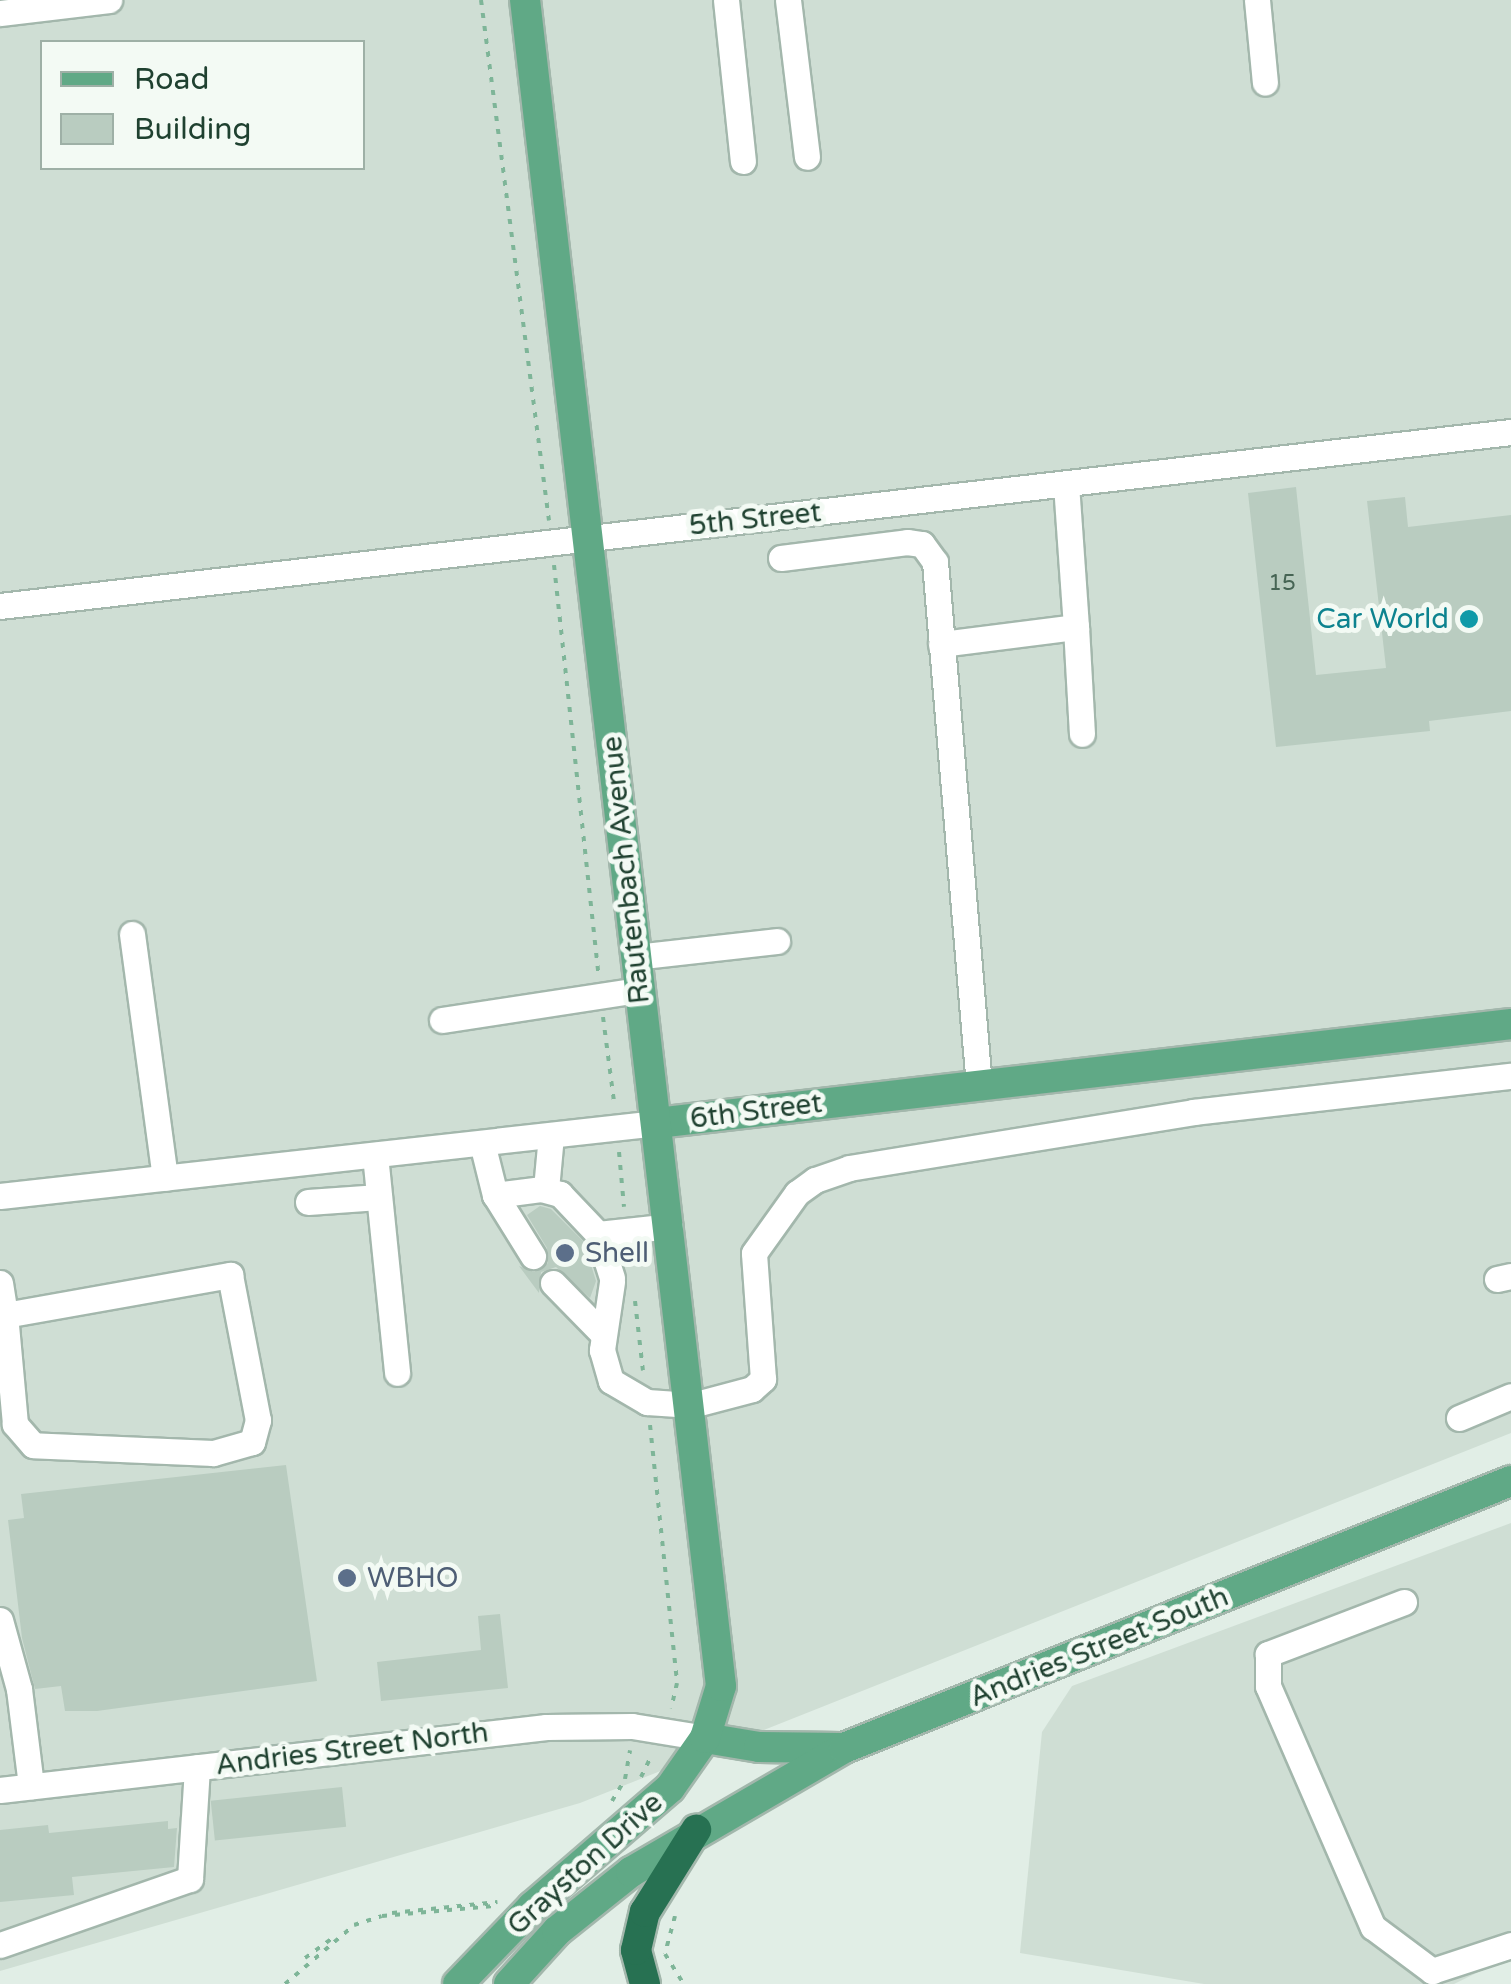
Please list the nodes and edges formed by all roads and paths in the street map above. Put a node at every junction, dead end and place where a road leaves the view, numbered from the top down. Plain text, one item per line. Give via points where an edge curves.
1 (109, 0) edge
2 (482, 0) edge
3 (525, 0) edge
4 (726, 0) edge
5 (788, 0) edge
6 (1257, 0) edge
7 (0, 13) edge
8 (1265, 84) dead end
9 (807, 157) dead end
10 (743, 160) dead end
11 (1511, 432) edge
12 (1066, 484) junction
13 (589, 538) junction
14 (552, 542) junction
15 (781, 558) dead end
16 (0, 606) edge
17 (1076, 627) junction
18 (941, 644) junction
19 (1082, 734) dead end
20 (132, 934) dead end
21 (776, 941) dead end
22 (635, 957) junction
23 (639, 990) junction
24 (600, 993) junction
25 (442, 1020) dead end
26 (1511, 1024) edge
27 (1511, 1076) edge
28 (979, 1086) junction
29 (657, 1124) junction
30 (616, 1128) junction
31 (551, 1135) junction
32 (482, 1143) junction
33 (375, 1156) junction
34 (164, 1178) junction
35 (546, 1189) junction
36 (0, 1196) edge
37 (496, 1196) junction
38 (379, 1197) junction
39 (308, 1202) dead end
40 (670, 1226) junction
41 (627, 1231) junction
42 (598, 1234) junction
43 (532, 1256) dead end
44 (0, 1283) edge
45 (553, 1283) dead end
46 (619, 1283) junction
47 (5, 1316) junction
48 (603, 1334) junction
49 (397, 1373) dead end
50 (1511, 1396) edge
51 (647, 1402) junction
52 (692, 1405) junction
53 (1459, 1418) dead end
54 (1511, 1481) edge
55 (1404, 1602) dead end
56 (0, 1620) edge
57 (632, 1726) junction
58 (663, 1730) junction
59 (704, 1738) junction
60 (844, 1748) junction
61 (197, 1767) junction
62 (639, 1780) dead end
63 (31, 1786) junction
64 (0, 1790) edge
65 (605, 1808) dead end
66 (696, 1830) junction
67 (512, 1897) dead end
68 (1511, 1945) edge
69 (0, 1946) edge
70 (284, 1984) edge
71 (458, 1984) edge
72 (509, 1984) edge
73 (644, 1984) edge

1 - 7 lane
2 - 14 path
3 - 13 main road, Rautenbach Avenue
4 - 10 lane
5 - 9 lane
6 - 8 lane
11 - 12 lane, 5th Street
12 - 13 lane, 5th Street
12 - 17 lane
13 - 14 lane, 5th Street
13 - 22 main road, Rautenbach Avenue
14 - 16 lane, 5th Street
14 - 24 path
15 - 18 lane via 922,544 936,562
17 - 18 lane
17 - 19 lane
18 - 28 lane
20 - 34 lane
21 - 22 lane
22 - 23 main road, Rautenbach Avenue
23 - 24 lane
23 - 29 main road, Rautenbach Avenue
24 - 25 lane
24 - 30 path
26 - 28 main road, 6th Street
27 - 52 lane via 1193,1112 849,1168 814,1180 754,1253 763,1379 752,1389
28 - 29 main road, 6th Street
29 - 30 lane, 6th Street
29 - 40 main road, Rautenbach Avenue
30 - 31 lane, 6th Street
30 - 41 path
31 - 32 lane, 6th Street
31 - 35 lane
32 - 33 lane, 6th Street
32 - 37 lane
33 - 34 lane, 6th Street
33 - 38 lane
34 - 36 lane, 6th Street
35 - 37 lane
35 - 42 lane
37 - 43 lane
38 - 39 lane
38 - 49 lane
40 - 41 lane
40 - 52 main road, Rautenbach Avenue
41 - 42 lane
42 - 46 lane
44 - 47 lane
45 - 48 lane
46 - 48 lane
46 - 51 path
47 - 47 lane via 230,1276 238,1287 258,1420 252,1442 213,1453 34,1445 15,1424
48 - 51 lane via 611,1381
50 - 53 lane
51 - 52 lane
51 - 58 path via 677,1683
52 - 59 main road, Rautenbach Avenue via 721,1662 716,1708
54 - 60 main road, Andries Street South
55 - 68 lane via 1268,1654 1268,1686 1373,1927 1432,1971
56 - 63 lane via 19,1689
57 - 58 lane, Andries Street North
57 - 61 lane, Andries Street North via 546,1727
57 - 65 path via 625,1779
58 - 59 lane, Andries Street North
58 - 62 path
59 - 60 main road via 759,1747
59 - 71 main road, Grayston Drive via 653,1807 532,1907
60 - 66 main road, Andries Street South
61 - 63 lane, Andries Street North
61 - 69 lane via 190,1880
63 - 64 lane, Andries Street North
66 - 72 main road, Grayston Drive via 599,1896
66 - 73 highway via 645,1912 636,1950
67 - 70 path via 381,1914 326,1943

